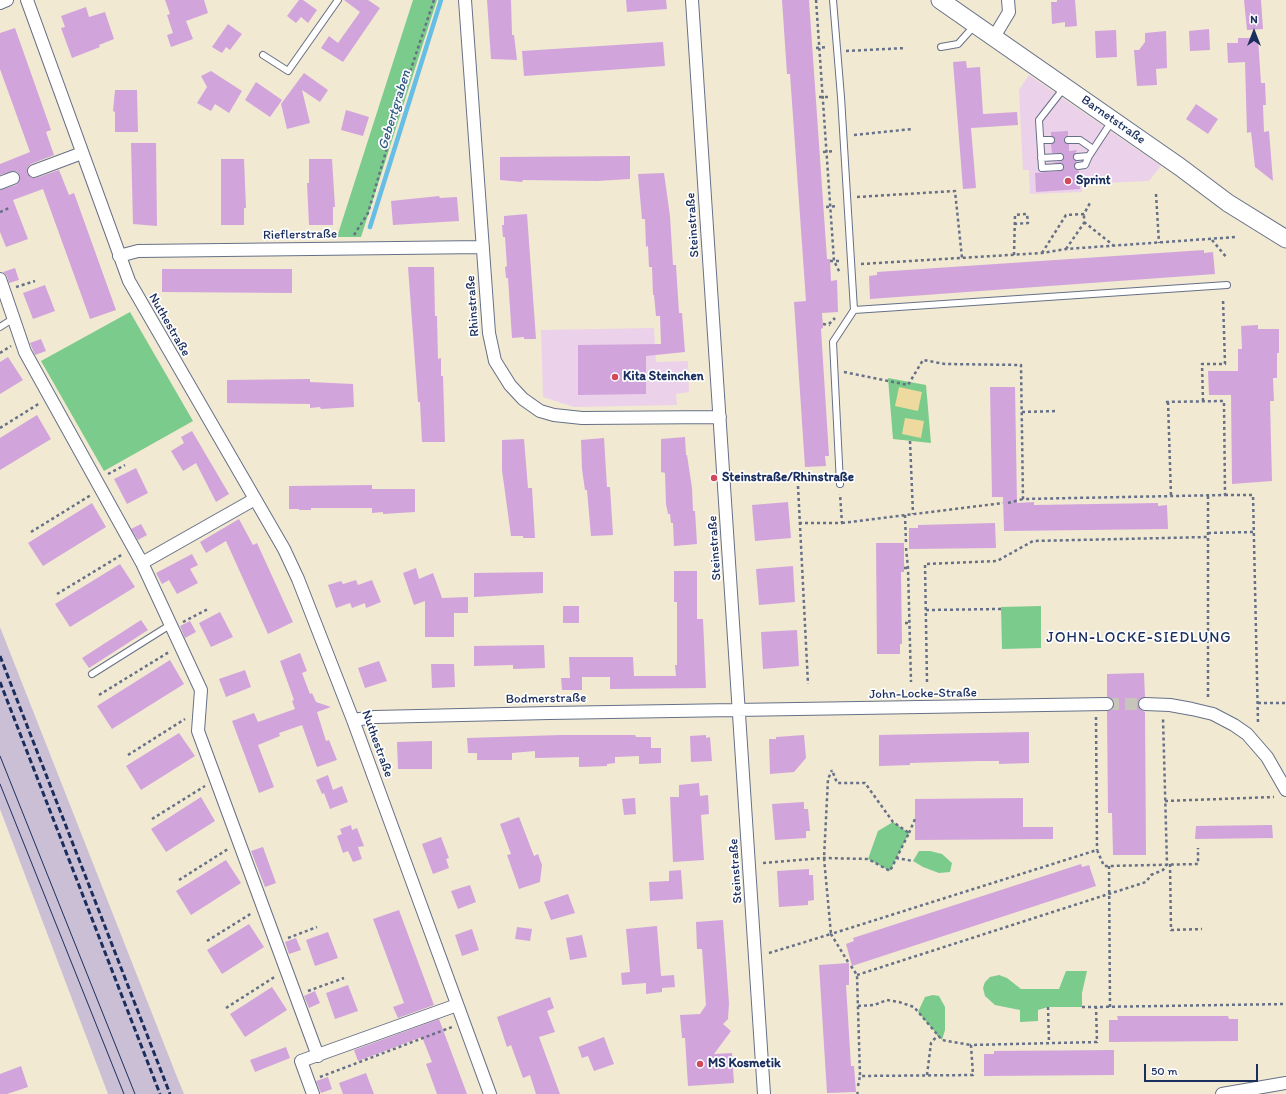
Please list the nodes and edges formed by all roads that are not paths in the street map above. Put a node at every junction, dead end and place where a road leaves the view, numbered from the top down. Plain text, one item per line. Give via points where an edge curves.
1 (7, 0) edge
2 (27, 0) edge
3 (338, 0) edge
4 (465, 0) edge
5 (692, 0) edge
6 (833, 0) edge
7 (940, 0) edge
8 (1008, 0) edge
9 (0, 3) edge
10 (976, 25) junction
11 (994, 37) junction
12 (941, 47) dead end
13 (263, 55) dead end
14 (1065, 87) junction
15 (1112, 120) junction
16 (1040, 140) junction
17 (1051, 140) dead end
18 (1068, 140) dead end
19 (1093, 149) junction
20 (82, 153) junction
21 (1089, 156) junction
22 (1060, 157) dead end
23 (1077, 157) dead end
24 (1042, 158) junction
25 (1078, 166) dead end
26 (1060, 167) dead end
27 (34, 170) dead end
28 (13, 178) dead end
29 (0, 183) edge
30 (1285, 235) edge
31 (483, 247) junction
32 (119, 256) junction
33 (0, 279) edge
34 (1227, 285) dead end
35 (854, 310) junction
36 (14, 318) junction
37 (0, 327) edge
38 (720, 417) junction
39 (840, 484) road end
40 (255, 500) junction
41 (142, 563) junction
42 (171, 627) junction
43 (92, 674) dead end
44 (1107, 704) tunnel mouth
45 (1145, 704) tunnel mouth
46 (740, 710) junction
47 (353, 720) junction
48 (1286, 790) edge
49 (457, 1005) junction
50 (318, 1056) junction
51 (1286, 1083) edge
52 (313, 1094) edge
53 (490, 1094) edge
54 (764, 1094) edge
55 (1222, 1094) edge

1 - 9 street
2 - 20 street, Nuthestraße
3 - 13 lane via 288,71
4 - 31 street, Rhinstraße
5 - 38 street, Steinstraße
6 - 35 lane
7 - 10 street, Barnetstraße
8 - 11 street via 1009,12
10 - 11 street, Barnetstraße
10 - 12 lane via 958,44
11 - 14 street, Barnetstraße
14 - 15 street, Barnetstraße
14 - 16 lane via 1039,120
15 - 19 lane
15 - 30 street, Barnetstraße via 1228,203
16 - 17 lane
16 - 24 lane
18 - 19 lane via 1080,140
19 - 21 lane
20 - 27 street
20 - 32 street, Nuthestraße
21 - 23 lane
21 - 25 lane via 1085,165
22 - 24 lane
24 - 26 lane via 1042,168
28 - 29 street
31 - 32 street, Rieflerstraße via 138,251
31 - 38 street, Rhinstraße via 490,347 495,361 510,385 523,399 540,410 569,417
32 - 40 street, Nuthestraße via 140,303
33 - 36 street
34 - 35 lane
35 - 39 lane via 833,342
36 - 37 lane
36 - 41 street via 25,352
38 - 46 street, Steinstraße
40 - 41 street
40 - 47 street, Nuthestraße via 298,578
41 - 42 street
42 - 43 lane
42 - 50 street via 201,690 198,731
44 - 46 street, John-Locke-Straße
45 - 48 street via 1192,709 1213,714 1234,725 1247,734 1267,757
46 - 47 street, Bodmerstraße via 442,715
46 - 54 street, Steinstraße
47 - 49 street, Nuthestraße
49 - 50 street
49 - 53 street, Nuthestraße
50 - 52 street via 301,1061
51 - 55 street

